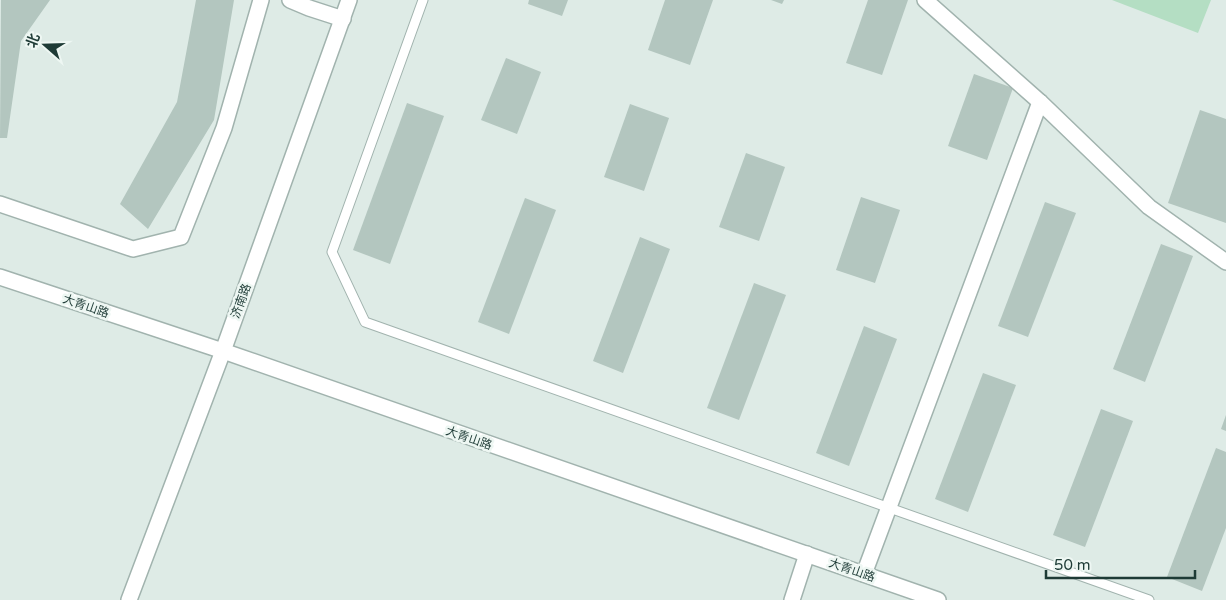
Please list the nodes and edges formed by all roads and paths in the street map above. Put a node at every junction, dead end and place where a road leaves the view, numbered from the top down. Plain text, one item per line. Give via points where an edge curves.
1 (260, 0) edge
2 (290, 0) edge
3 (349, 0) edge
4 (423, 0) edge
5 (925, 0) edge
6 (343, 19) junction
7 (1040, 102) junction
8 (0, 204) edge
9 (1226, 262) edge
10 (0, 277) edge
11 (223, 351) junction
12 (889, 507) junction
13 (807, 554) junction
14 (864, 574) junction
15 (129, 600) edge
16 (792, 600) edge
17 (938, 600) edge
18 (1148, 600) edge

1 - 8 street via 224,128 181,236 133,249
2 - 6 street
3 - 6 street, 济南路
4 - 12 lane via 332,252 365,322
5 - 7 street
6 - 11 street, 济南路
7 - 9 street via 1149,207
7 - 12 street
10 - 11 street, 大青山路
11 - 13 street, 大青山路
11 - 15 street, 济南路
12 - 14 street
12 - 18 lane
13 - 14 street, 大青山路
13 - 16 street
14 - 17 street, 大青山路

